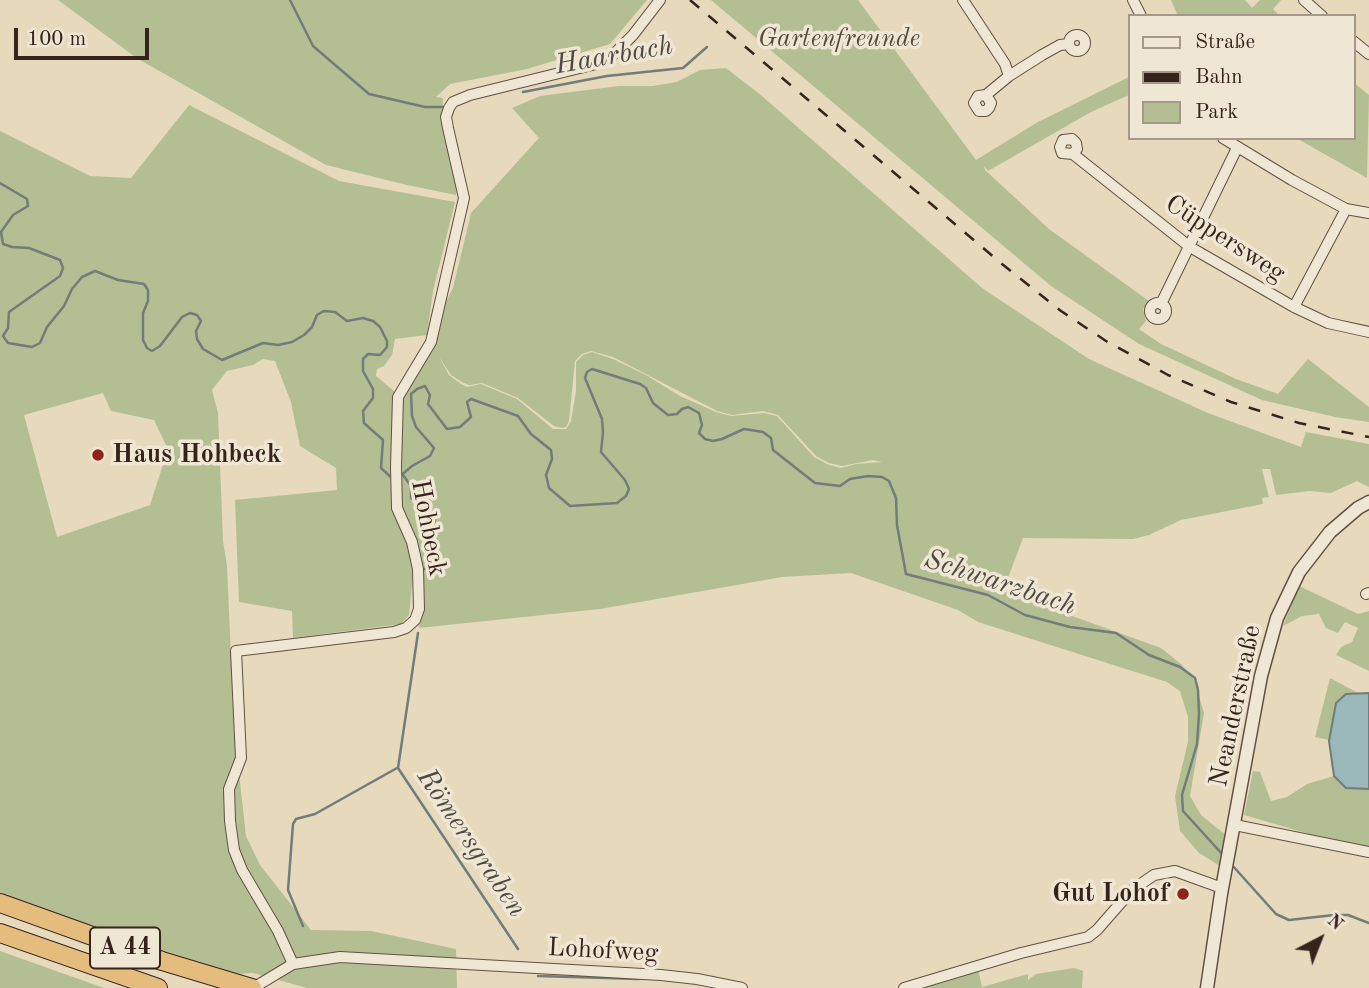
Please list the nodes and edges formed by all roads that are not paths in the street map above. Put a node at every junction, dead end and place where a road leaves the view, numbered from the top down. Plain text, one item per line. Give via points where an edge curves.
1 (660, 0) edge
2 (963, 0) edge
3 (1304, 0) edge
4 (1320, 14) edge
5 (1355, 43) edge
6 (1069, 44) dead end
7 (1369, 54) edge
8 (1009, 76) junction
9 (986, 95) dead end
10 (1226, 140) edge
11 (1237, 148) junction
12 (1073, 154) dead end
13 (1346, 209) junction
14 (1369, 213) edge
15 (1190, 247) junction
16 (1161, 304) dead end
17 (1293, 307) junction
18 (1369, 331) edge
19 (1369, 502) edge
20 (1235, 825) junction
21 (1369, 852) edge
22 (1223, 888) junction
23 (0, 903) edge
24 (0, 933) edge
25 (293, 964) junction
26 (158, 988) edge
27 (253, 988) edge
28 (742, 988) edge
29 (904, 988) edge
30 (1207, 988) edge

1 - 25 street, Hohbeck via 633,35 596,64 470,95 449,108 446,117 464,198 431,342 398,397 397,508 418,569 415,620 394,632 236,651 241,758 229,789 234,850
2 - 8 street
3 - 4 street
5 - 7 street
6 - 8 street
8 - 9 street
10 - 11 street
11 - 13 street
11 - 15 street
12 - 15 street, Cüppersweg
13 - 14 street
13 - 17 street
15 - 16 street
15 - 17 street, Cüppersweg
17 - 18 street, Cüppersweg via 1328,323
19 - 20 street, Neanderstraße via 1330,532 1299,572 1277,618
20 - 21 street
20 - 22 street, Neanderstraße
22 - 29 street via 1175,871 1154,875 1132,890 1088,937
22 - 30 street, Neanderstraße
23 - 27 highway, A 44
24 - 26 highway, A 44
25 - 27 street, Lohofweg
25 - 28 street, Lohofweg via 366,957 669,975

